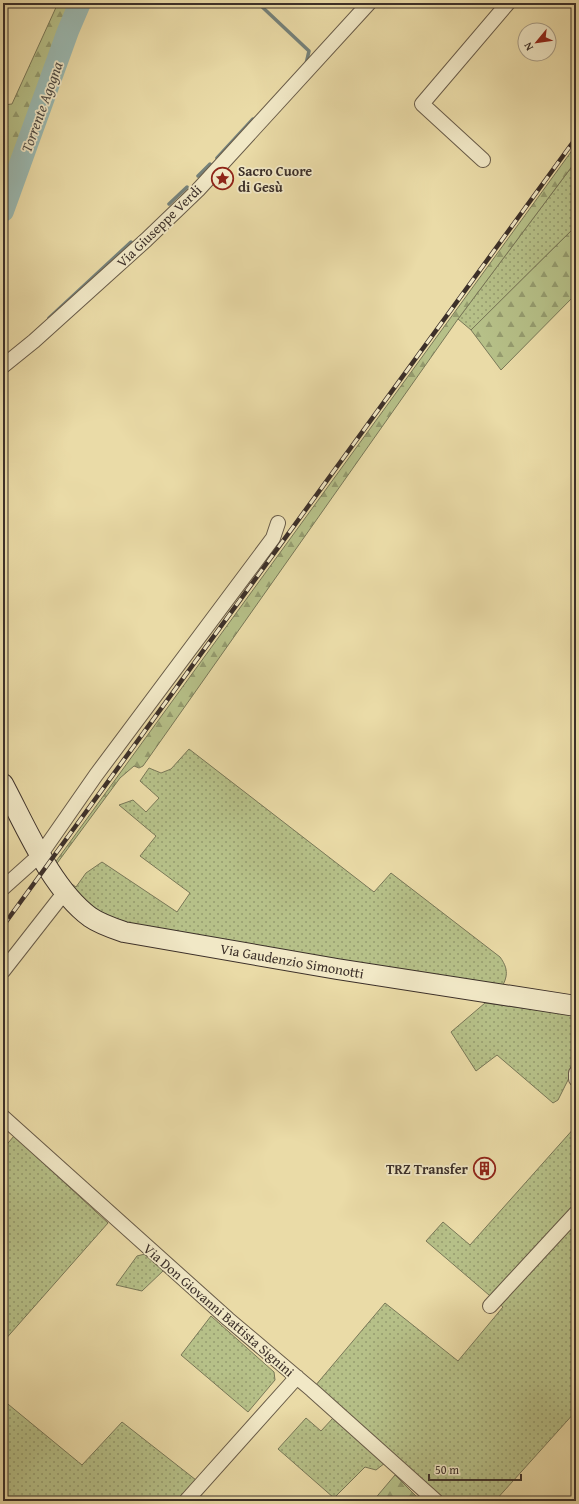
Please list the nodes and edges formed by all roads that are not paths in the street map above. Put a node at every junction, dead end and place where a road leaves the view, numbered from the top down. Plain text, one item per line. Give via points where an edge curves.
1 (369, 3) edge
2 (508, 3) edge
3 (482, 160) dead end
4 (3, 366) edge
5 (278, 523) dead end
6 (3, 784) edge
7 (41, 854) junction
8 (3, 888) edge
9 (64, 893) junction
10 (3, 971) edge
11 (576, 1006) edge
12 (576, 1073) edge
13 (576, 1078) edge
14 (3, 1117) edge
15 (576, 1213) edge
16 (490, 1306) dead end
17 (297, 1377) junction
18 (186, 1501) edge
19 (436, 1501) edge

1 - 4 street, Via Giuseppe Verdi via 198,190 146,240
2 - 3 street via 422,104
5 - 7 street via 273,538 96,775
6 - 7 street, Via Gaudenzio Simonotti
7 - 8 street
7 - 9 street, Via Gaudenzio Simonotti
9 - 10 street
9 - 11 street, Via Gaudenzio Simonotti via 91,918 124,932 337,969
12 - 13 street
14 - 17 street, Via Don Giovanni Battista Signini via 228,1320
15 - 16 street
17 - 18 street
17 - 19 street, Via Don Giovanni Battista Signini

